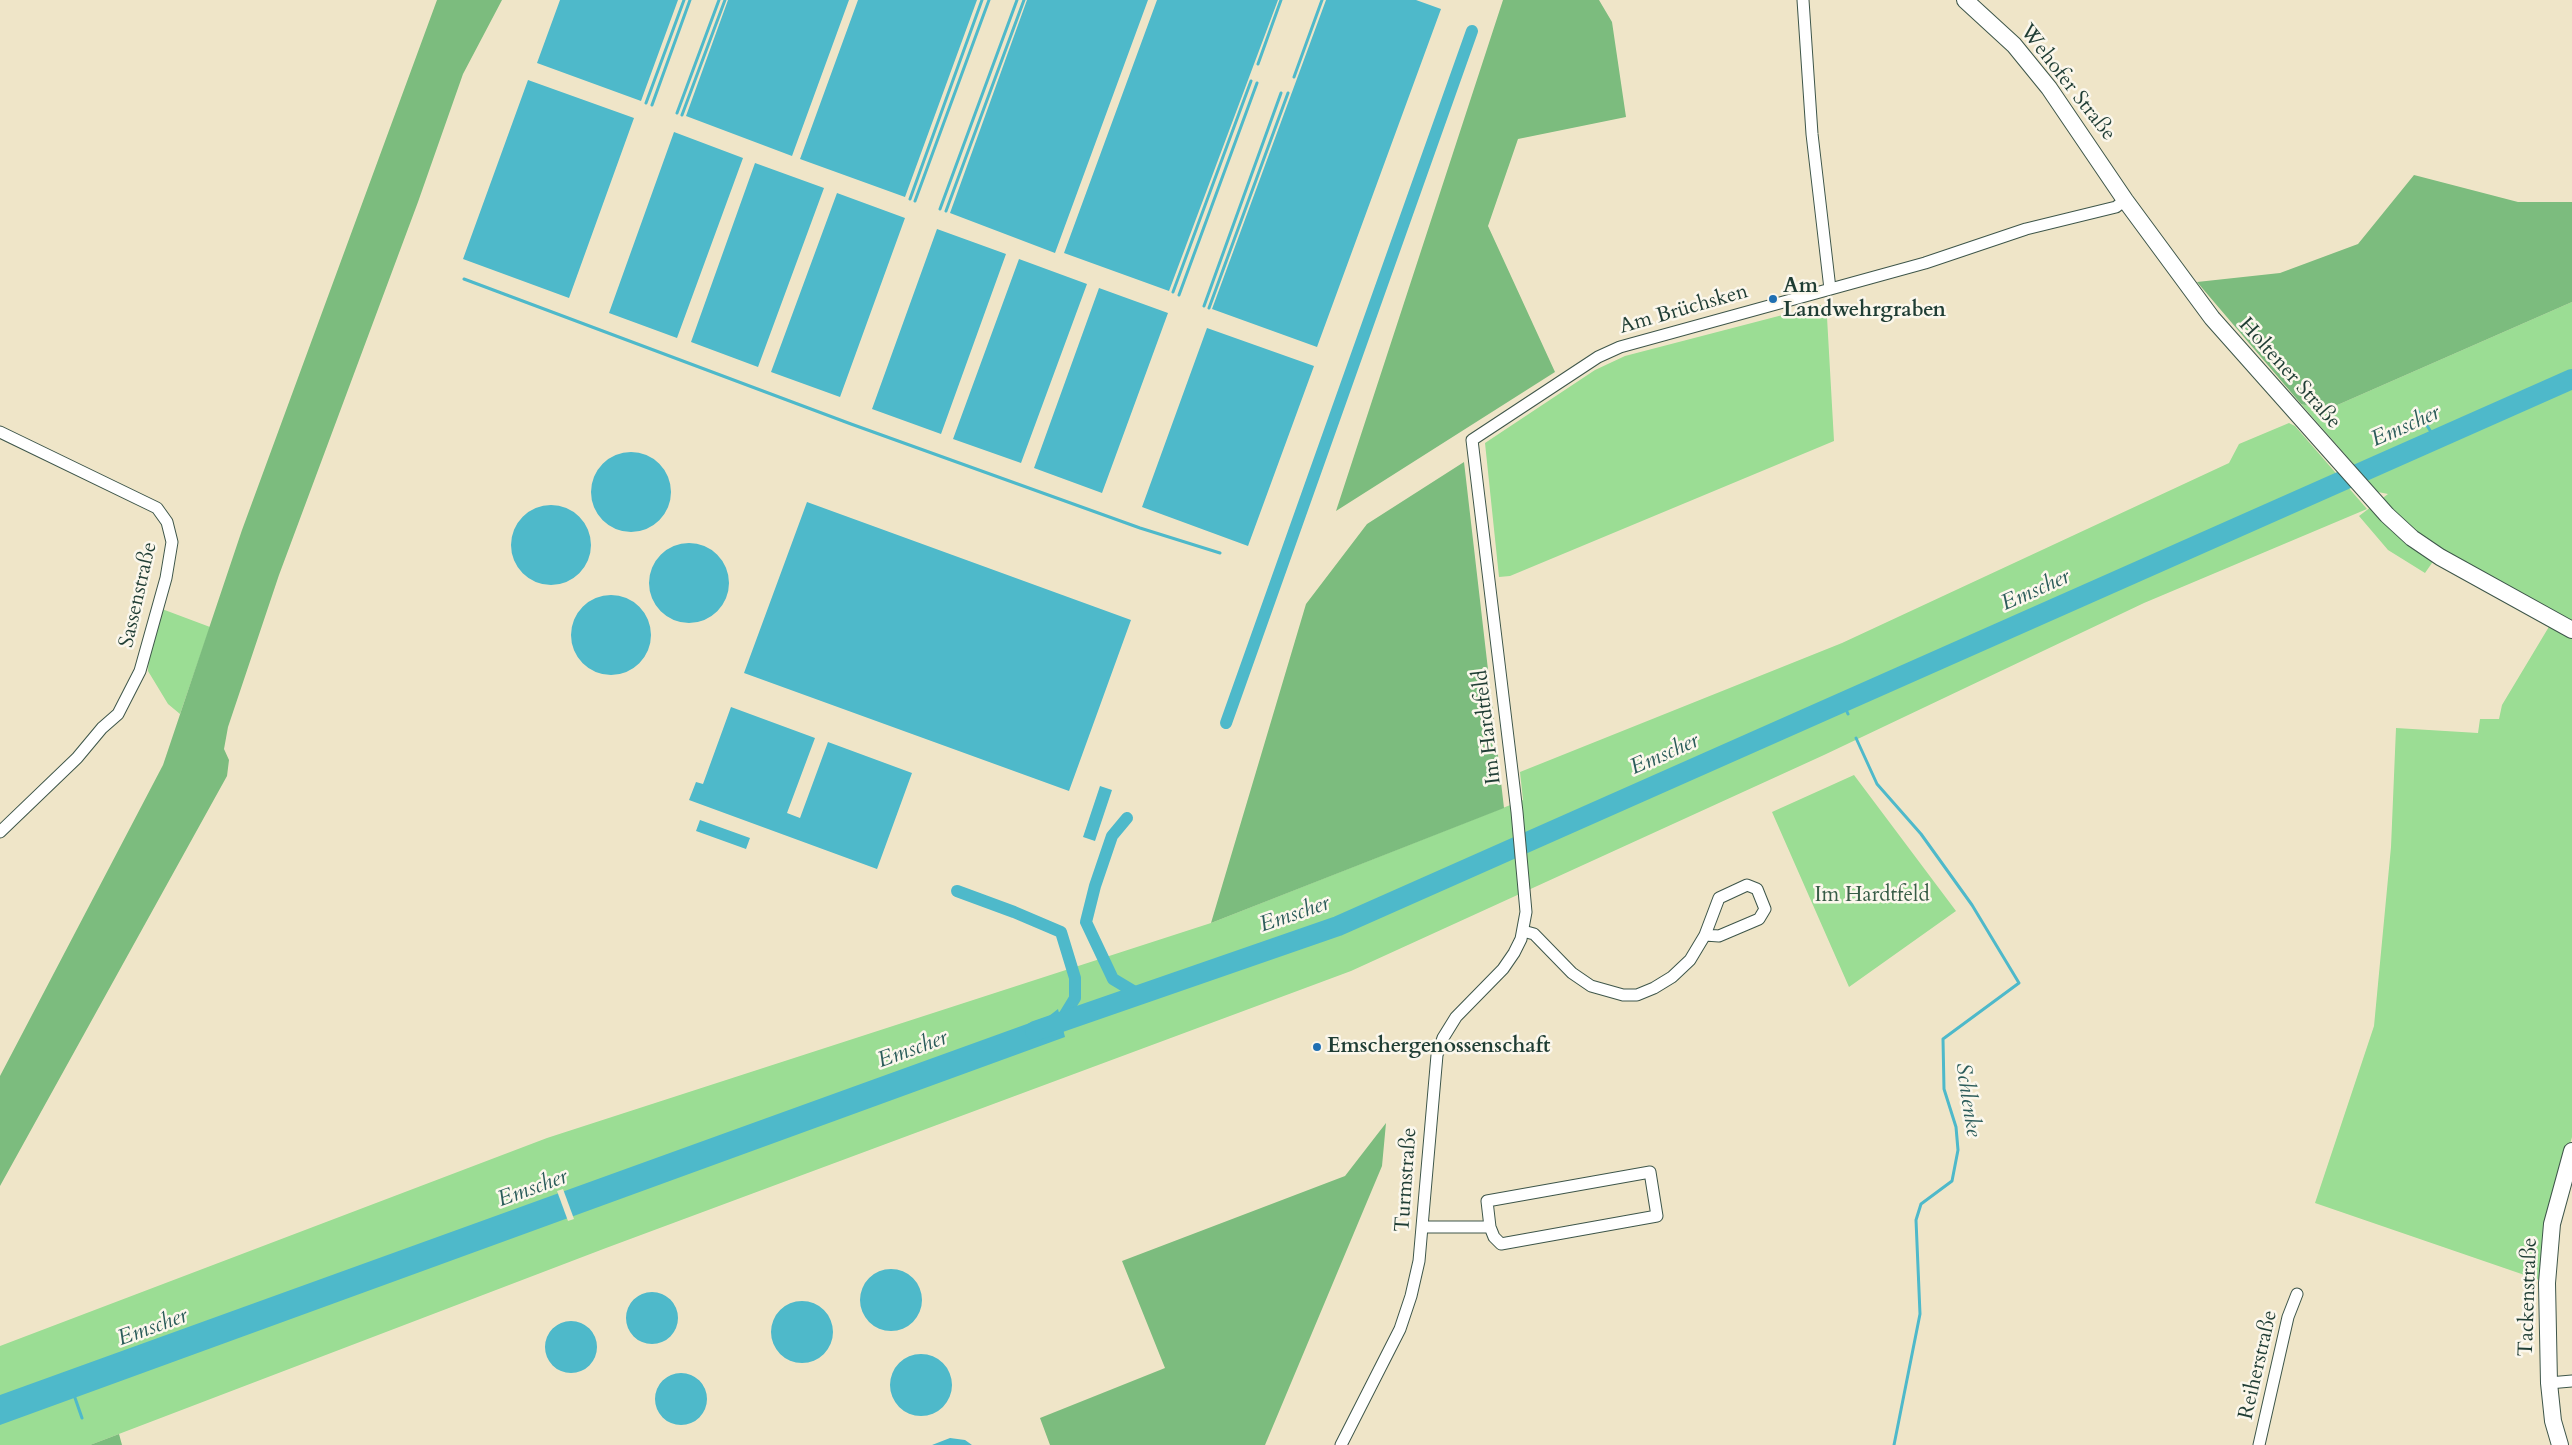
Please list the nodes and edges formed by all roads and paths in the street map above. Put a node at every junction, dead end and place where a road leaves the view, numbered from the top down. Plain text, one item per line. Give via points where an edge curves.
1 (1803, 0) edge
2 (1965, 0) edge
3 (2126, 200) junction
4 (1830, 289) junction
5 (0, 432) edge
6 (1472, 440) joint
7 (2572, 630) edge
8 (0, 832) edge
9 (1523, 931) junction
10 (1705, 935) junction
11 (2572, 1151) edge
12 (1422, 1227) junction
13 (1490, 1227) junction
14 (2297, 1294) dead end
15 (2572, 1380) edge
16 (2549, 1383) junction
17 (1341, 1445) edge
18 (2259, 1445) edge
19 (2560, 1445) edge

1 - 4 street via 1812,134
2 - 3 main road, Wehofer Straße via 2028,61 2072,119
3 - 4 street, Am Brüchsken via 2116,207 2026,229 1925,263
3 - 7 main road, Holtener Straße via 2212,318 2369,495 2412,538 2440,557
4 - 6 street, Am Brüchsken via 1620,347 1590,362
5 - 8 street, Sassenstraße via 158,508 167,522 172,542 166,578 140,671 118,714
6 - 9 street, Im Hardtfeld via 1523,867 1526,912
9 - 10 street via 1534,934 1572,973 1591,986 1623,996 1645,992 1672,977 1690,960
9 - 12 street, Turmstraße via 1503,969 1456,1017 1437,1055
10 - 10 street via 1719,936 1759,920 1766,910 1757,889 1747,885 1719,898
11 - 16 main road, Tackenstraße via 2552,1233 2547,1283
12 - 13 street
12 - 17 street, Turmstraße via 1419,1261 1400,1329
13 - 13 street via 1487,1202 1650,1172 1657,1216 1501,1244
14 - 18 street, Reiherstraße via 2288,1317
15 - 16 street
16 - 19 main road, Tackenstraße via 2552,1421

